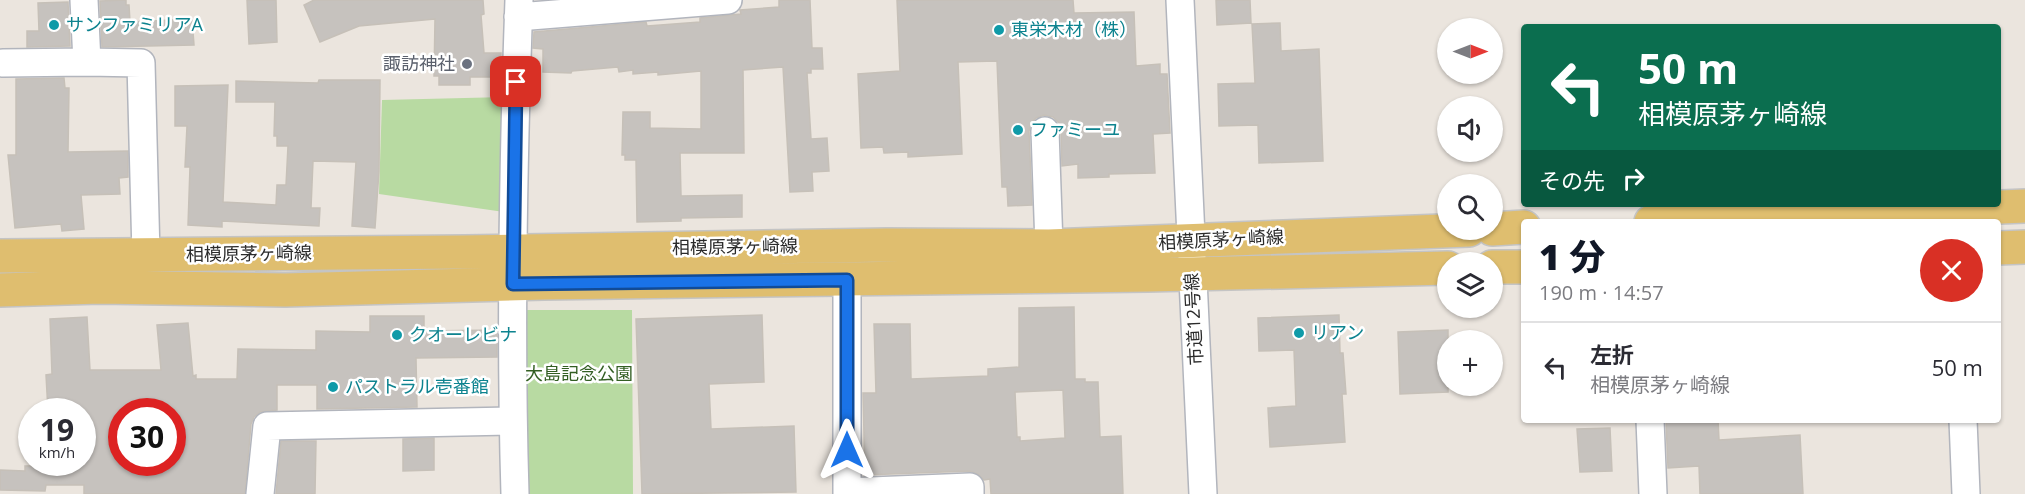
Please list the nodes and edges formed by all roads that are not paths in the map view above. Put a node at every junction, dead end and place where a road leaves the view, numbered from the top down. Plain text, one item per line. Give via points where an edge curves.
1 (84, 0) edge
2 (728, 0) edge
3 (1180, 0) edge
4 (519, 9) edge
5 (87, 62) junction
6 (3, 63) dead end
7 (1045, 131) dead end
8 (2025, 206) edge
9 (1953, 216) edge
10 (1802, 219) edge
11 (1521, 227) edge
12 (1503, 228) edge
13 (1437, 233) edge
14 (1049, 246) junction
15 (2025, 247) edge
16 (2001, 248) edge
17 (513, 251) junction
18 (146, 255) junction
19 (0, 256) edge
20 (1191, 257) junction
21 (1503, 267) edge
22 (1521, 267) edge
23 (1437, 268) edge
24 (847, 280) junction
25 (513, 284) junction
26 (0, 290) edge
27 (513, 421) junction
28 (1650, 423) edge
29 (1963, 423) edge
30 (847, 493) edge
31 (260, 494) edge
32 (515, 494) edge
33 (970, 494) edge
34 (1203, 494) edge
35 (1653, 494) edge
36 (1966, 494) edge

1 - 5 street
2 - 4 street
3 - 20 street, 市道12号線
4 - 17 street
5 - 6 street
5 - 18 street via 141,63
7 - 14 street
8 - 9 main road
9 - 10 main road
11 - 12 main road
13 - 20 main road, 相模原茅ヶ崎線
14 - 17 main road, 相模原茅ヶ崎線 via 887,244
14 - 20 main road, 相模原茅ヶ崎線
15 - 16 main road
17 - 18 main road, 相模原茅ヶ崎線
17 - 25 street
18 - 19 main road, 相模原茅ヶ崎線
20 - 23 main road, 相模原茅ヶ崎線
20 - 24 main road, 相模原茅ヶ崎線
20 - 34 street, 市道12号線
21 - 22 main road
24 - 25 main road, 相模原茅ヶ崎線
24 - 30 street
25 - 26 main road, 相模原茅ヶ崎線 via 285,290
25 - 27 street
27 - 31 street via 267,426
27 - 32 street
28 - 35 street
29 - 36 street
30 - 33 street via 970,487

